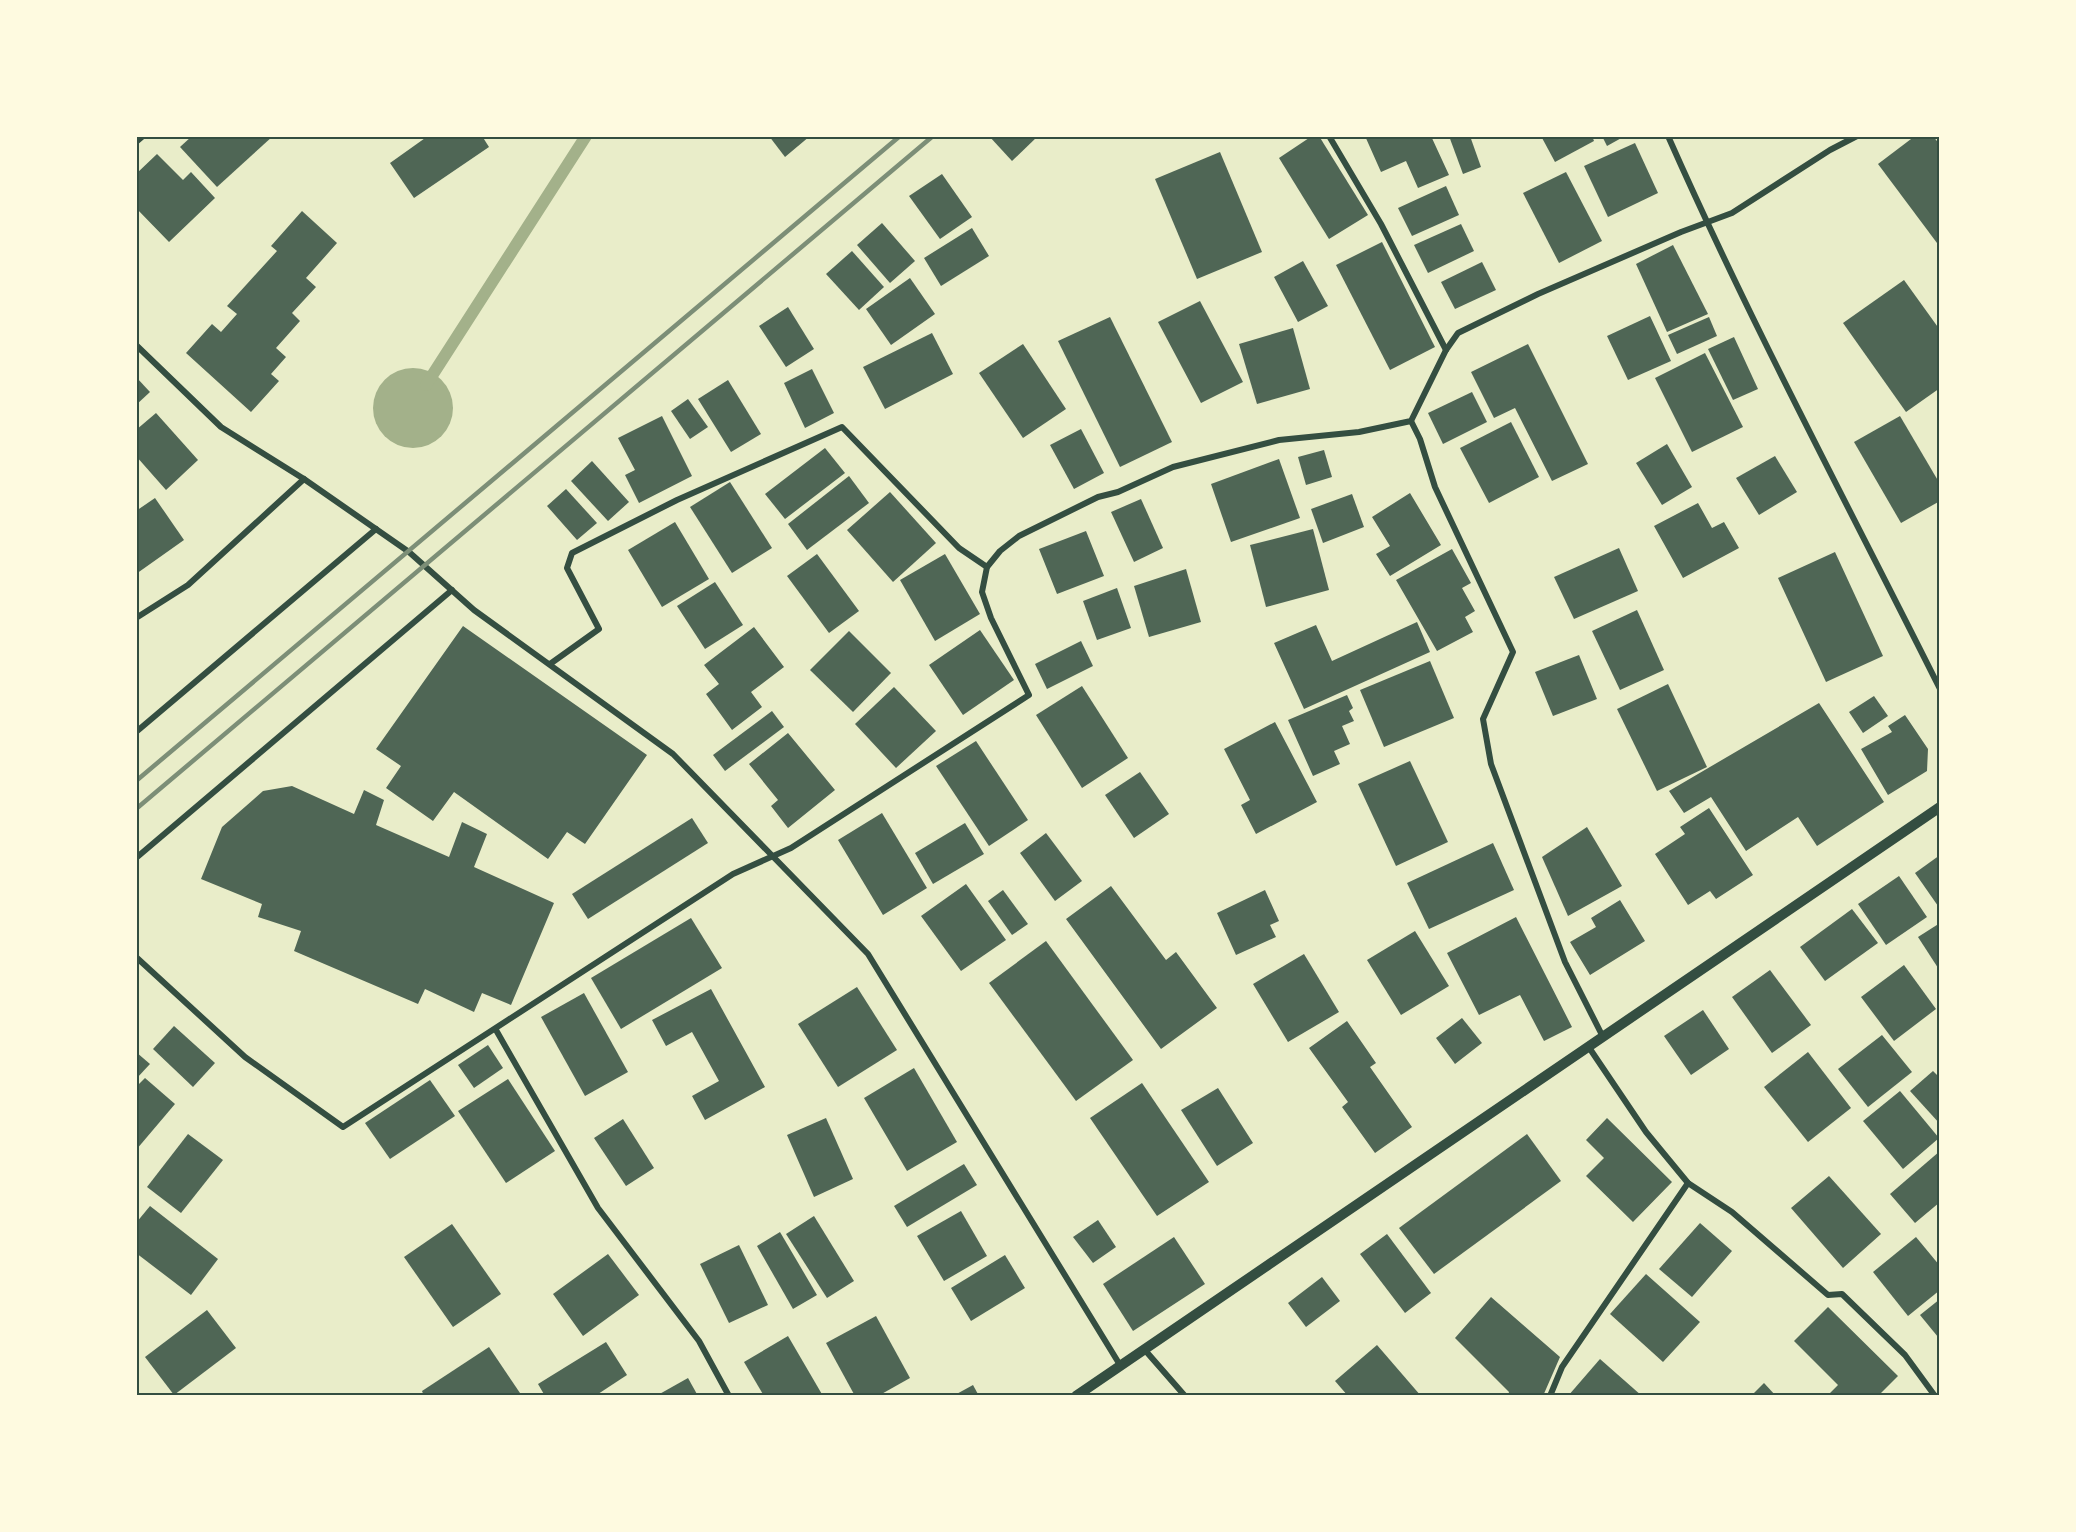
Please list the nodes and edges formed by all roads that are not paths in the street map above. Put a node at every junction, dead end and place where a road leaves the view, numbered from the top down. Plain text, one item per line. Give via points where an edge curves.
1 (143, 136) edge
2 (1329, 136) edge
3 (1668, 136) edge
4 (1857, 136) edge
5 (136, 142) edge
6 (1706, 223) junction
7 (136, 345) edge
8 (1446, 350) junction
9 (1411, 421) junction
10 (304, 479) junction
11 (376, 529) junction
12 (987, 567) junction
13 (452, 590) junction
14 (136, 618) edge
15 (550, 664) junction
16 (1940, 689) edge
17 (136, 732) edge
18 (1940, 807) edge
19 (772, 857) junction
20 (136, 858) edge
21 (136, 957) edge
22 (496, 1030) junction
23 (1603, 1037) junction
24 (1588, 1046) junction
25 (1688, 1182) junction
26 (1144, 1350) junction
27 (1120, 1365) junction
28 (729, 1395) edge
29 (1077, 1395) edge
30 (1185, 1395) edge
31 (1550, 1395) edge
32 (1935, 1395) edge

1 - 5 street
2 - 8 street via 1381,224
3 - 6 street
4 - 6 street via 1732,213
6 - 8 street via 1538,294 1458,333
6 - 16 street via 1802,421
7 - 10 street via 221,427
8 - 9 street
9 - 12 street via 1359,432 1279,440 1173,467 1098,497 1019,536
9 - 23 street via 1435,487 1513,652 1483,719 1491,764 1565,962
10 - 11 street
10 - 14 street via 188,585
11 - 13 street
11 - 17 street
12 - 15 street via 959,548 842,427 677,500 572,553 567,568 600,629
12 - 19 street via 982,592 1029,695
13 - 15 street
13 - 20 street
15 - 19 street via 673,754
18 - 23 street
19 - 22 street via 733,874
19 - 27 street via 868,954
21 - 22 street via 245,1057 343,1127
22 - 28 street via 598,1208 699,1341
23 - 24 street
24 - 25 street via 1646,1132
24 - 26 street
25 - 31 street via 1562,1367
25 - 32 street via 1732,1212 1828,1295 1842,1294 1905,1355
26 - 27 street
26 - 30 street
27 - 29 street

